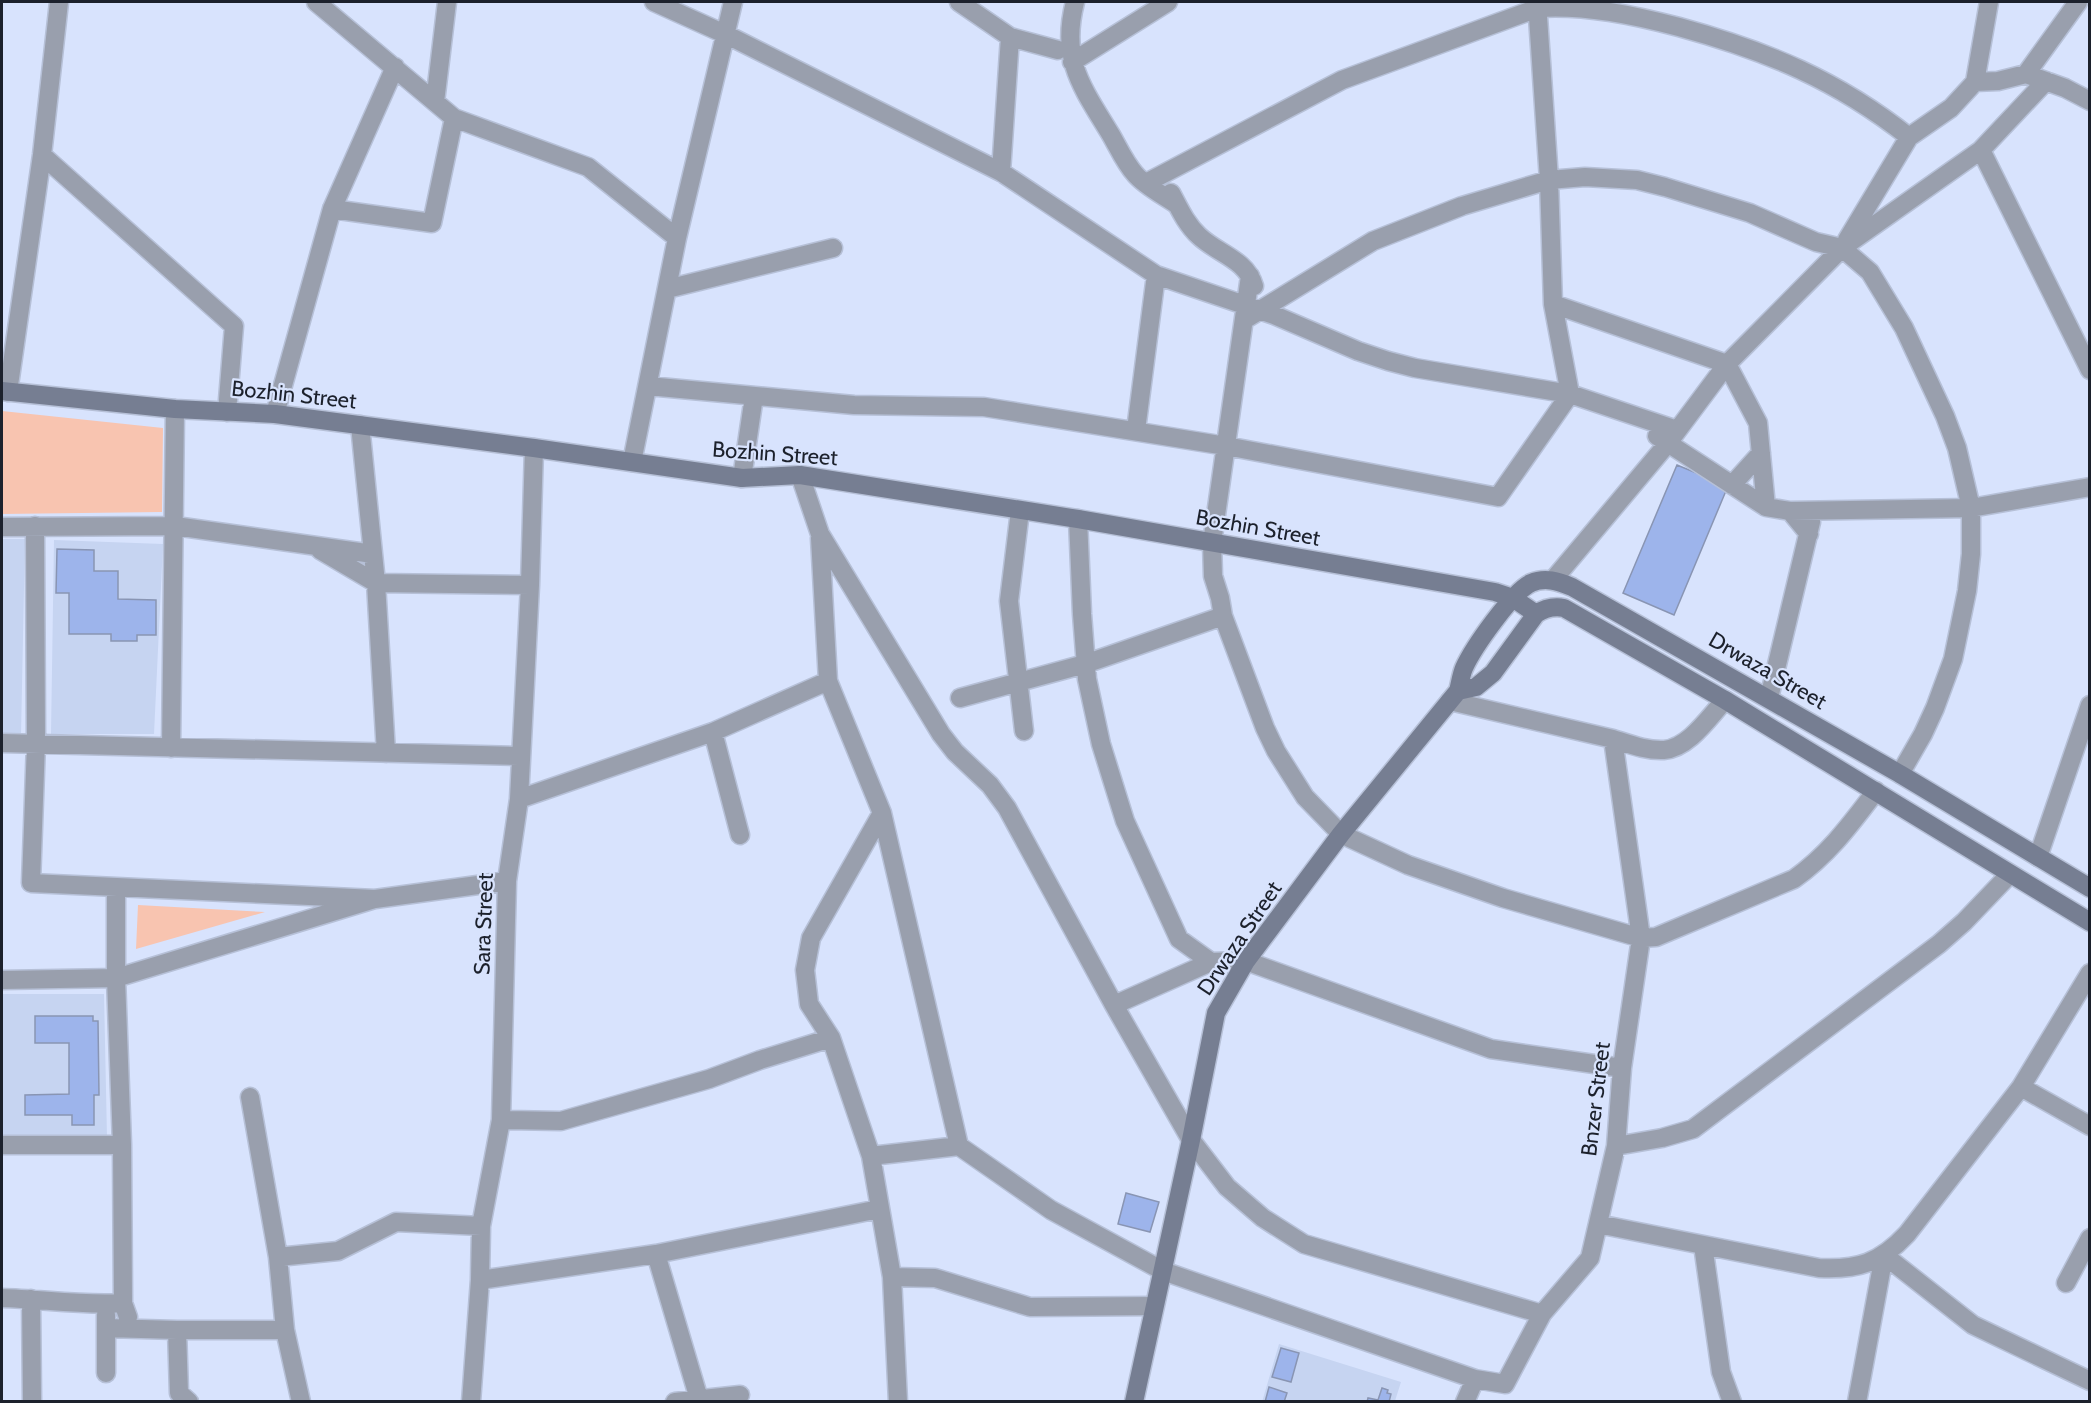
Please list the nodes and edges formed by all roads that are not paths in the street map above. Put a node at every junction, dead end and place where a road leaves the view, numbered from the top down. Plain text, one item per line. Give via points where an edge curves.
1 (59, 2) edge
2 (316, 2) edge
3 (447, 2) edge
4 (654, 2) edge
5 (733, 2) edge
6 (959, 2) edge
7 (1075, 2) edge
8 (1168, 2) edge
9 (1989, 2) edge
10 (2078, 2) edge
11 (1538, 5) edge
12 (978, 8) edge
13 (727, 35) junction
14 (1009, 45) junction
15 (1066, 54) junction
16 (395, 67) junction
17 (2026, 74) junction
18 (2046, 81) junction
19 (1975, 82) junction
20 (2090, 101) edge
21 (435, 102) junction
22 (454, 118) junction
23 (1909, 137) junction
24 (1981, 150) junction
25 (42, 155) junction
26 (1002, 172) junction
27 (1154, 179) junction
28 (1549, 180) junction
29 (332, 209) junction
30 (677, 238) junction
31 (833, 248) dead end
32 (1842, 248) junction
33 (1156, 274) junction
34 (667, 289) junction
35 (1553, 304) junction
36 (1250, 312) junction
37 (1727, 364) junction
38 (2090, 370) edge
39 (648, 386) junction
40 (5, 392) edge
41 (1570, 394) junction
42 (754, 396) junction
43 (175, 409) junction
44 (226, 412) junction
45 (274, 414) junction
46 (360, 424) junction
47 (1136, 430) junction
48 (1672, 436) junction
49 (1226, 446) junction
50 (534, 448) junction
51 (1761, 453) junction
52 (632, 462) junction
53 (800, 475) junction
54 (742, 478) junction
55 (1732, 485) junction
56 (2090, 487) edge
57 (1766, 507) junction
58 (1971, 507) junction
59 (1020, 511) junction
60 (1790, 511) junction
61 (1812, 511) junction
62 (1078, 519) junction
63 (35, 526) junction
64 (175, 526) junction
65 (2, 527) edge
66 (819, 534) junction
67 (1809, 534) junction
68 (1212, 543) junction
69 (310, 545) junction
70 (373, 554) junction
71 (1552, 580) junction
72 (376, 583) junction
73 (530, 585) junction
74 (1513, 598) junction
75 (1536, 614) junction
76 (1222, 616) junction
77 (1085, 664) junction
78 (828, 681) junction
79 (1017, 683) junction
80 (1454, 696) junction
81 (960, 698) dead end
82 (1769, 698) junction
83 (1725, 700) junction
84 (2090, 705) edge
85 (1024, 731) dead end
86 (713, 732) junction
87 (1613, 739) junction
88 (2, 743) edge
89 (36, 743) junction
90 (171, 748) junction
91 (386, 753) junction
92 (519, 756) junction
93 (1900, 774) junction
94 (1876, 791) junction
95 (519, 800) junction
96 (882, 813) junction
97 (1341, 834) junction
98 (740, 835) dead end
99 (2038, 857) junction
100 (2010, 874) junction
101 (507, 881) junction
102 (116, 887) junction
103 (2090, 888) edge
104 (375, 899) junction
105 (2090, 922) edge
106 (1641, 938) junction
107 (1246, 961) junction
108 (1211, 962) junction
109 (2090, 974) edge
110 (116, 978) junction
111 (2, 980) edge
112 (1114, 1005) junction
113 (831, 1038) junction
114 (1622, 1068) junction
115 (2021, 1087) junction
116 (250, 1097) dead end
117 (501, 1120) junction
118 (2090, 1126) edge
119 (1191, 1140) junction
120 (2, 1145) edge
121 (122, 1145) junction
122 (959, 1146) junction
123 (1616, 1146) junction
124 (871, 1156) junction
125 (879, 1209) junction
126 (1598, 1224) junction
127 (481, 1226) junction
128 (2090, 1238) edge
129 (1703, 1245) junction
130 (656, 1254) junction
131 (1884, 1255) junction
132 (279, 1257) junction
133 (1162, 1271) junction
134 (892, 1277) junction
135 (480, 1280) junction
136 (2066, 1283) dead end
137 (2, 1298) edge
138 (31, 1299) junction
139 (1154, 1306) junction
140 (119, 1308) junction
141 (1542, 1314) junction
142 (106, 1328) junction
143 (177, 1330) junction
144 (285, 1330) junction
145 (106, 1373) dead end
146 (1474, 1379) junction
147 (2090, 1382) edge
148 (1507, 1393) edge
149 (740, 1395) dead end
150 (699, 1399) junction
151 (32, 1401) edge
152 (189, 1401) edge
153 (301, 1401) edge
154 (471, 1401) edge
155 (675, 1401) edge
156 (898, 1401) edge
157 (1134, 1401) edge
158 (1465, 1401) edge
159 (1732, 1401) edge
160 (1857, 1401) edge

1 - 25 street
2 - 16 street
3 - 21 street
4 - 13 street
5 - 13 street
6 - 12 street
7 - 15 street
8 - 15 street via 1098,45
9 - 19 street
10 - 17 street
11 - 23 street via 1621,14 1762,53 1848,94
11 - 27 street via 1341,80
11 - 28 street
12 - 14 street
13 - 26 street
13 - 30 street
14 - 15 street
14 - 26 street
15 - 27 street via 1135,175
16 - 21 street
16 - 29 street
17 - 18 street
17 - 19 street
18 - 20 street
18 - 24 street
19 - 23 street via 1951,108
21 - 22 street
22 - 29 street via 432,223
22 - 30 street via 588,167
23 - 32 street
24 - 32 street
24 - 38 street
25 - 40 street
25 - 44 street via 234,326
26 - 33 street
27 - 36 street via 1199,236 1250,276
28 - 32 street via 1585,177 1665,186
28 - 35 street
28 - 36 street via 1395,231
29 - 45 street
30 - 34 street
31 - 34 street
32 - 37 street
32 - 58 street via 1870,272 1904,328 1946,416
33 - 36 street
33 - 47 street
34 - 39 street
35 - 37 street
35 - 41 street
36 - 41 street via 1415,368
36 - 49 street
37 - 48 street
37 - 51 street via 1758,423
39 - 42 street
39 - 52 street
40 - 43 street, Bozhin Street
41 - 48 street via 1615,409
41 - 49 street via 1498,497
42 - 47 street via 854,405 984,407
42 - 54 street
43 - 44 street, Bozhin Street
43 - 64 street
44 - 45 street, Bozhin Street
45 - 46 street, Bozhin Street
46 - 50 street, Bozhin Street
46 - 70 street
47 - 49 street
48 - 55 street
48 - 71 street
49 - 68 street
50 - 52 street, Bozhin Street
50 - 73 street, Sara Street
51 - 55 street
51 - 57 street
52 - 54 street, Bozhin Street
53 - 54 street, Bozhin Street
53 - 59 street, Bozhin Street
53 - 66 street
55 - 57 street
56 - 58 street
57 - 60 street
58 - 61 street
58 - 93 street via 1967,591 1953,659 1935,708
59 - 62 street, Bozhin Street
59 - 79 street via 1009,601
60 - 61 street
60 - 67 street
61 - 67 street
62 - 68 street, Bozhin Street
62 - 77 street
63 - 64 street
63 - 65 street
63 - 89 street
64 - 69 street
64 - 90 street
66 - 78 street
66 - 112 street via 946,742 1007,808
67 - 82 street
68 - 74 street, Bozhin Street
68 - 76 street via 1213,576
69 - 70 street
69 - 72 street
70 - 72 street
71 - 74 street, Drwaza Street via 1530,584
71 - 82 street, Drwaza Street via 1572,587
72 - 73 street
72 - 91 street
73 - 92 street, Sara Street
74 - 75 street, Bozhin Street
74 - 80 street, Drwaza Street via 1463,669
75 - 80 street, Drwaza Street via 1493,673 1476,687
75 - 83 street via 1554,606 1572,611
76 - 77 street
76 - 97 street via 1276,751 1305,797
77 - 79 street
77 - 108 street via 1101,744 1125,821 1179,939
78 - 86 street
78 - 96 street
79 - 81 street
79 - 85 street
80 - 87 street
80 - 97 street, Drwaza Street
82 - 93 street, Drwaza Street
83 - 87 street via 1678,746 1653,749
83 - 94 street
84 - 99 street
86 - 95 street
86 - 98 street
87 - 106 street, Bnzer Street
88 - 89 street
89 - 90 street
89 - 102 street via 31,883
90 - 91 street
91 - 92 street
92 - 95 street, Sara Street
93 - 99 street, Drwaza Street
94 - 100 street
94 - 106 street via 1837,843 1794,879 1656,937
95 - 101 street, Sara Street
96 - 113 street via 812,938 805,970 809,1004
96 - 122 street
97 - 106 street via 1408,866
97 - 107 street, Drwaza Street
99 - 103 street, Drwaza Street
100 - 105 street
100 - 123 street via 1940,944 1693,1129
101 - 104 street
101 - 117 street, Sara Street
102 - 104 street
102 - 110 street
104 - 110 street
106 - 114 street, Bnzer Street
107 - 108 street
107 - 114 street via 1491,1049
107 - 119 street, Drwaza Street via 1216,1013
108 - 112 street
109 - 115 street
110 - 111 street
110 - 121 street
112 - 119 street
113 - 117 street via 709,1079 561,1121
113 - 124 street
114 - 123 street, Bnzer Street
115 - 118 street
115 - 131 street via 1907,1234
116 - 132 street
117 - 127 street, Sara Street
119 - 133 street, Drwaza Street
119 - 141 street via 1227,1187 1263,1218 1304,1244
120 - 121 street
121 - 140 street
122 - 124 street
122 - 133 street, Bnzer Street via 1051,1210
123 - 126 street, Bnzer Street
124 - 125 street
125 - 130 street
125 - 134 street
126 - 129 street
126 - 141 street, Bnzer Street via 1590,1258
127 - 132 street via 396,1222 338,1251
127 - 135 street, Sara Street
128 - 136 street
129 - 131 street via 1828,1268 1860,1266
129 - 159 street via 1720,1372
130 - 135 street
130 - 150 street
131 - 147 street via 1974,1325
131 - 160 street
132 - 144 street
133 - 139 street, Drwaza Street
133 - 146 street, Bnzer Street
134 - 139 street via 935,1278 1030,1307
134 - 156 street
135 - 154 street, Sara Street
137 - 138 street
138 - 140 street
138 - 151 street
139 - 157 street, Drwaza Street
140 - 142 street
141 - 148 street, Bnzer Street
142 - 143 street
142 - 145 street
143 - 144 street
143 - 152 street via 179,1393
144 - 153 street
146 - 148 street, Bnzer Street
146 - 158 street
149 - 150 street
150 - 155 street

